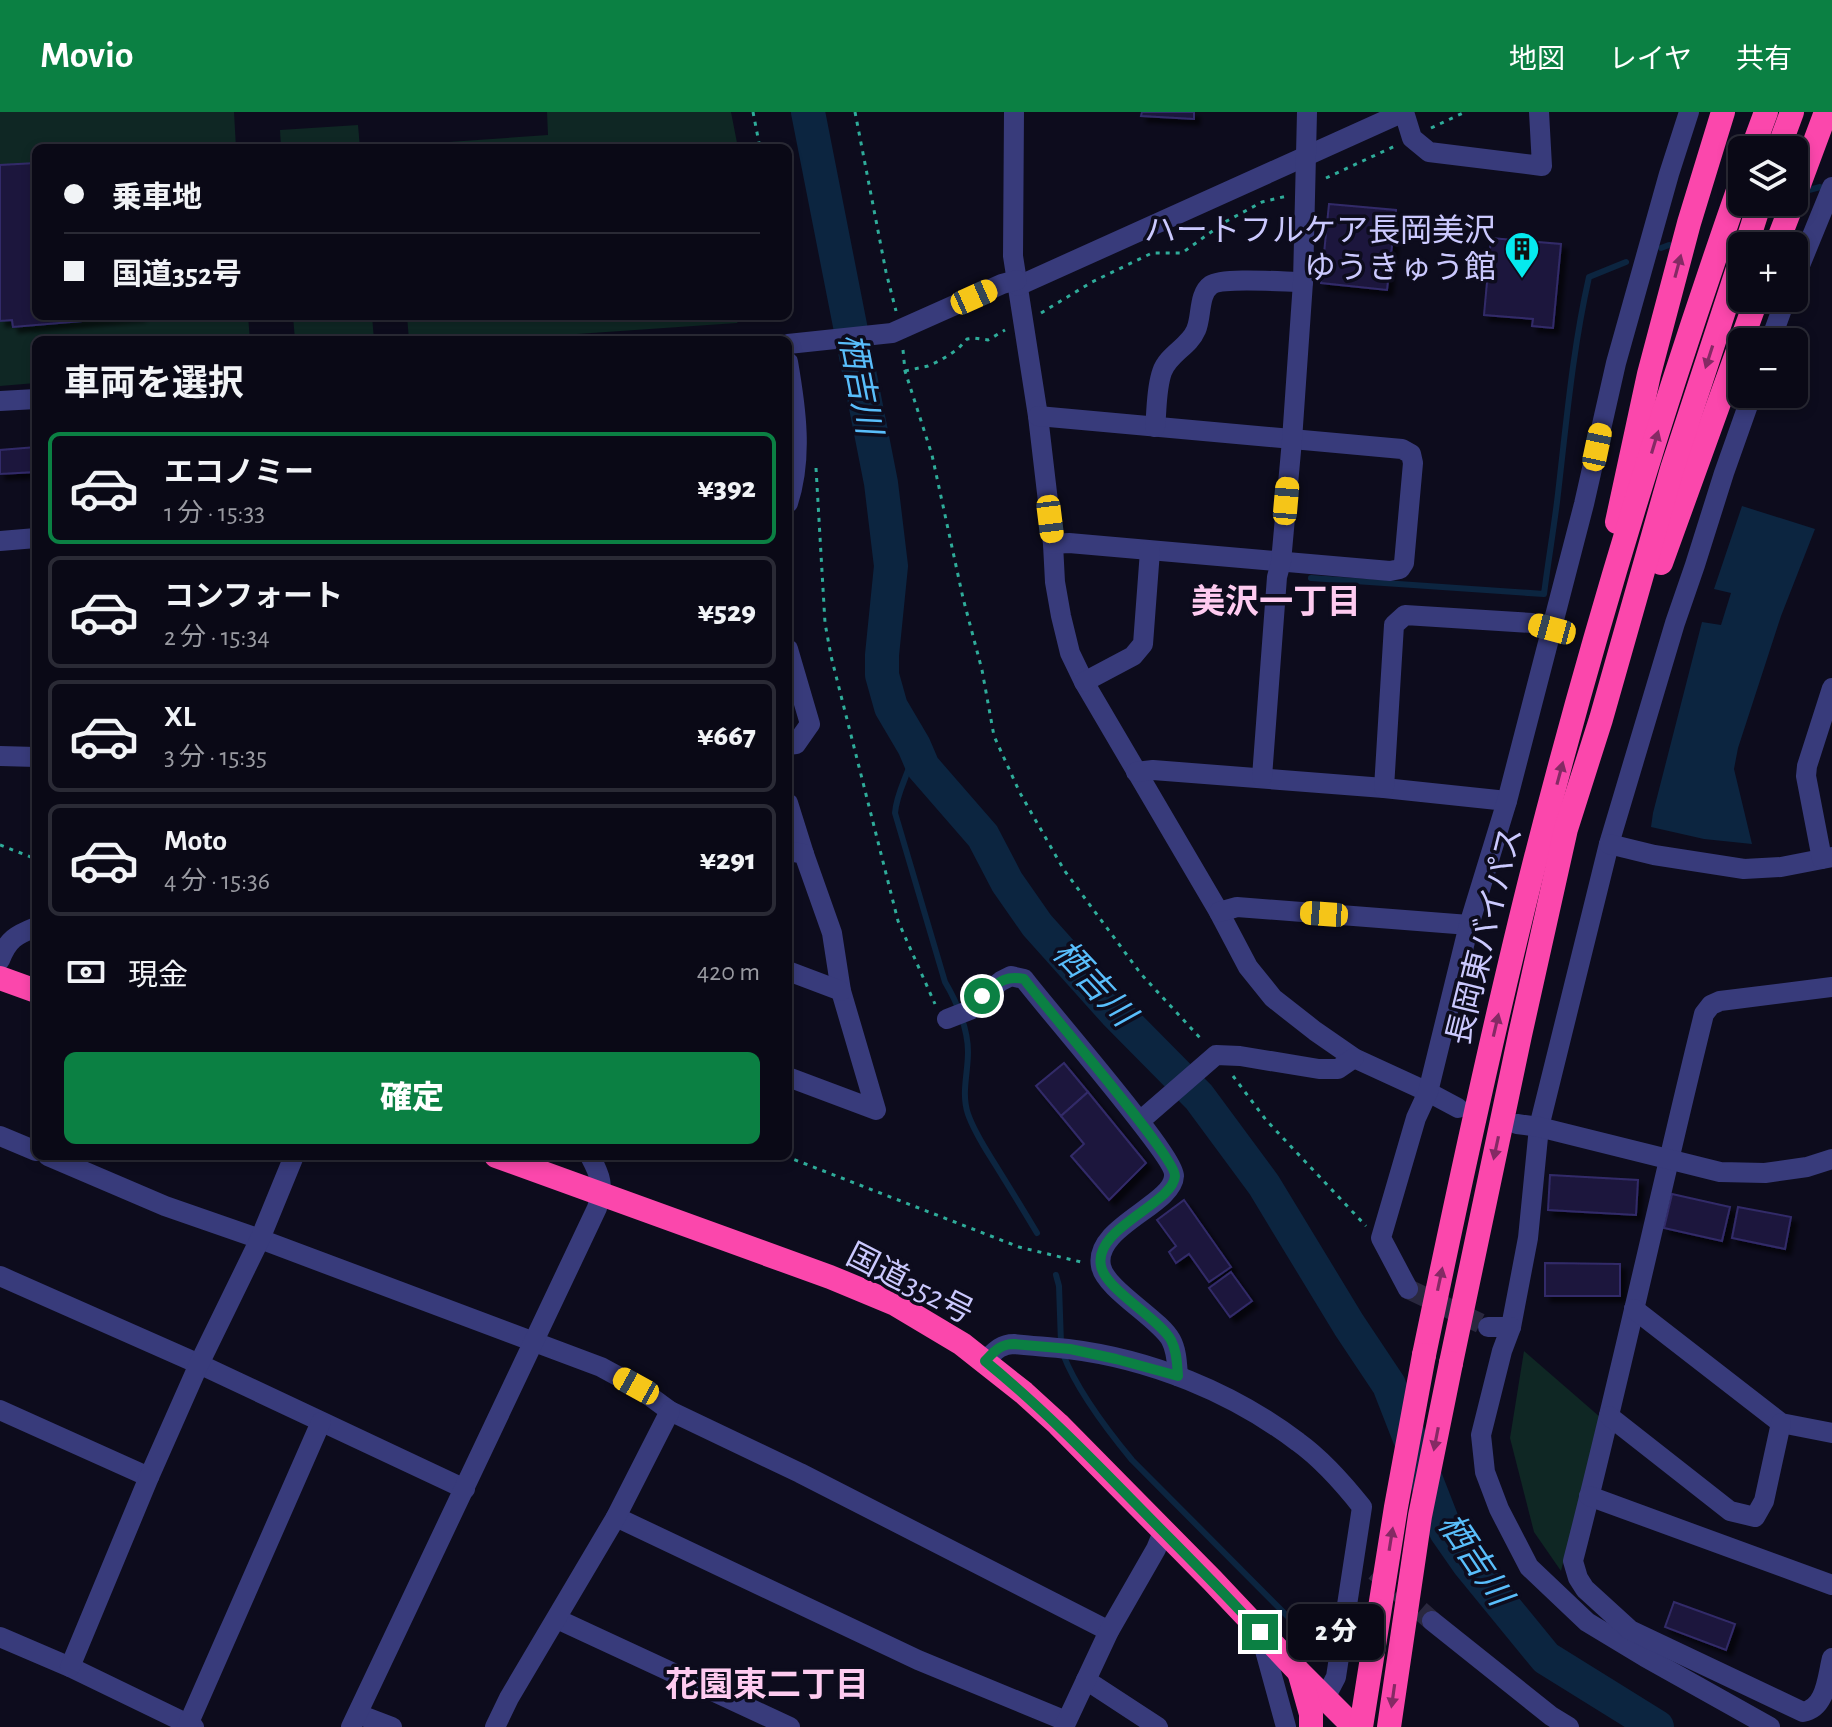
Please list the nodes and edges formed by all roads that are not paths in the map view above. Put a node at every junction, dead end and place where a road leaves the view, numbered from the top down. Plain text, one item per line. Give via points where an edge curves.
1 (1014, 112) edge
2 (1307, 112) edge
3 (1404, 112) edge
4 (1539, 112) edge
5 (1689, 112) edge
6 (1723, 112) edge
7 (1766, 112) edge
8 (1792, 112) edge
9 (1826, 112) edge
10 (1757, 136) edge
11 (1783, 136) edge
12 (1307, 157) junction
13 (1808, 160) edge
14 (1832, 187) edge
15 (1730, 216) edge
16 (1808, 246) edge
17 (1303, 282) junction
18 (1018, 283) junction
19 (1728, 299) edge
20 (1752, 312) edge
21 (795, 344) edge
22 (792, 383) edge
23 (32, 399) edge
24 (0, 401) edge
25 (1747, 408) edge
26 (1038, 416) junction
27 (1155, 427) junction
28 (1292, 440) junction
29 (792, 484) edge
30 (32, 538) edge
31 (0, 541) edge
32 (1053, 544) junction
33 (1150, 551) junction
34 (1281, 562) junction
35 (1552, 629) junction
36 (1594, 643) junction
37 (792, 663) edge
38 (1084, 682) junction
39 (1832, 688) edge
40 (792, 744) edge
41 (0, 756) edge
42 (32, 757) edge
43 (1136, 772) junction
44 (1262, 777) junction
45 (1384, 788) junction
46 (1507, 801) junction
47 (792, 828) edge
48 (1609, 844) junction
49 (796, 853) edge
50 (1827, 858) edge
51 (1219, 912) junction
52 (1469, 925) junction
53 (32, 929) edge
54 (1541, 950) junction
55 (0, 960) edge
56 (792, 973) edge
57 (0, 978) edge
58 (1832, 987) edge
59 (32, 990) edge
60 (841, 991) junction
61 (947, 1019) road end
62 (1354, 1058) junction
63 (792, 1078) edge
64 (1428, 1092) junction
65 (1458, 1108) dead end
66 (1142, 1118) junction
67 (1517, 1124) dead end
68 (1539, 1127) junction
69 (0, 1136) edge
70 (32, 1149) edge
71 (1668, 1159) junction
72 (1832, 1159) edge
73 (57, 1160) edge
74 (292, 1160) edge
75 (507, 1160) edge
76 (592, 1160) edge
77 (601, 1194) junction
78 (260, 1239) junction
79 (0, 1276) edge
80 (1408, 1289) tunnel mouth
81 (1634, 1309) junction
82 (1488, 1327) tunnel mouth
83 (1511, 1327) junction
84 (534, 1342) junction
85 (985, 1361) junction
86 (199, 1364) junction
87 (1178, 1376) junction
88 (0, 1410) edge
89 (670, 1411) junction
90 (1609, 1416) junction
91 (321, 1422) junction
92 (1781, 1423) junction
93 (1832, 1433) edge
94 (149, 1477) junction
95 (465, 1489) junction
96 (1589, 1496) junction
97 (616, 1517) junction
98 (1163, 1532) junction
99 (1354, 1563) junction
100 (1375, 1571) tunnel mouth
101 (1832, 1585) edge
102 (557, 1619) junction
103 (1432, 1621) tunnel mouth
104 (1109, 1631) junction
105 (1260, 1632) junction
106 (0, 1637) edge
107 (1832, 1658) edge
108 (70, 1667) junction
109 (1300, 1673) junction
110 (1086, 1680) junction
111 (1325, 1698) junction
112 (354, 1720) edge
113 (1065, 1724) edge
114 (190, 1726) edge
115 (392, 1727) edge
116 (495, 1727) edge
117 (790, 1727) edge
118 (1158, 1727) edge
119 (1286, 1727) edge
120 (1311, 1727) edge
121 (1354, 1727) edge
122 (1361, 1727) edge
123 (1389, 1727) edge
124 (1569, 1727) edge
125 (1770, 1727) edge

1 - 18 street via 1013,256
2 - 12 street
3 - 4 street via 1412,138 1429,152 1542,166
3 - 12 street
5 - 35 street via 1616,363
36 -> 6 highway via 1649,374
7 - 10 highway
8 - 11 highway
9 - 13 highway
12 - 17 street
12 - 18 street
14 - 16 street
36 -> 15 highway, 長岡東バイパス
17 - 27 street via 1211,285 1192,338 1169,359 1161,375
17 - 28 street
18 - 21 street via 1002,284 901,328
18 - 26 street
19 -> 54 highway, 長岡東バイパス via 1566,829
20 - 54 highway via 1662,558
22 - 29 street via 797,430
23 - 24 street
25 - 48 street
26 - 27 street
26 - 32 street
27 - 28 street
28 - 34 street
28 - 34 street via 1411,454 1404,563 1390,571
30 - 31 street
32 - 33 street
32 - 38 street via 1061,616
33 - 34 street
33 - 38 street via 1143,644 1133,656
34 - 44 street
35 - 45 street via 1532,623 1405,615 1394,625
35 - 46 street
122 -> 36 highway, 長岡東バイパス, bridge via 1424,1355 1485,1069
37 - 40 street via 810,724
38 - 43 street
39 - 50 street via 1806,776
41 - 42 street
43 - 44 street
43 - 51 street
44 - 45 street
45 - 46 street
46 - 52 street
47 - 49 street
48 - 50 street via 1744,869
48 - 68 street
49 - 60 street via 832,933
51 - 52 street via 1237,907
51 - 62 street via 1248,967 1273,998
52 - 64 street
53 - 55 street via 16,935
54 -> 123 highway, 長岡東バイパス, bridge via 1420,1516
56 - 60 street
57 - 59 highway
58 - 71 street via 1711,1005 1704,1014
60 - 63 street via 876,1110
61 - 66 street via 970,1010 1001,981 1011,976 1024,979
62 - 64 street
62 - 66 street via 1338,1069 1319,1069 1214,1056
64 - 65 street
64 - 80 street via 1381,1238
66 - 87 street via 1175,1175 1164,1193 1111,1236 1102,1250 1101,1266 1115,1287 1170,1338
67 - 68 street
68 - 71 street
68 - 83 street via 1528,1238
69 - 70 street
71 - 72 street via 1720,1172 1765,1173
71 - 81 street
73 - 78 street
74 - 78 street
75 - 77 highway, 国道352号
76 - 77 street
77 - 84 street
77 - 85 highway, 国道352号 via 895,1304
78 - 84 street
78 - 86 street
79 - 86 street
81 - 90 street
81 - 92 street
82 - 83 street
83 - 125 street via 1481,1435 1485,1472 1529,1567 1587,1622
84 - 89 street via 601,1367
84 - 95 street
85 - 87 street via 1005,1344 1116,1359
85 - 98 highway, 国道352号 via 1058,1424
86 - 91 street
86 - 94 street
87 - 99 street via 1271,1424 1336,1476 1362,1507
88 - 94 street
89 - 97 street
89 - 104 street
90 - 92 street via 1730,1511 1755,1517 1764,1501
90 - 96 street
91 - 95 street
91 - 114 street
92 - 93 street
94 - 108 street
95 - 112 street
96 - 101 street
96 - 107 street via 1573,1561 1578,1578 1630,1630 1803,1712 1820,1701
97 - 102 street
97 - 113 street
98 - 104 street
98 - 105 highway, 国道352号
99 - 100 street
99 - 111 street via 1336,1677
102 - 116 street
102 - 117 street
103 - 124 street
104 - 110 street
105 - 109 highway, 国道352号
105 - 119 street
106 - 108 street
108 - 114 street
109 - 111 highway, 国道352号
109 - 120 highway
110 - 113 street
110 - 118 street
111 - 121 highway, 国道352号
112 - 115 street

